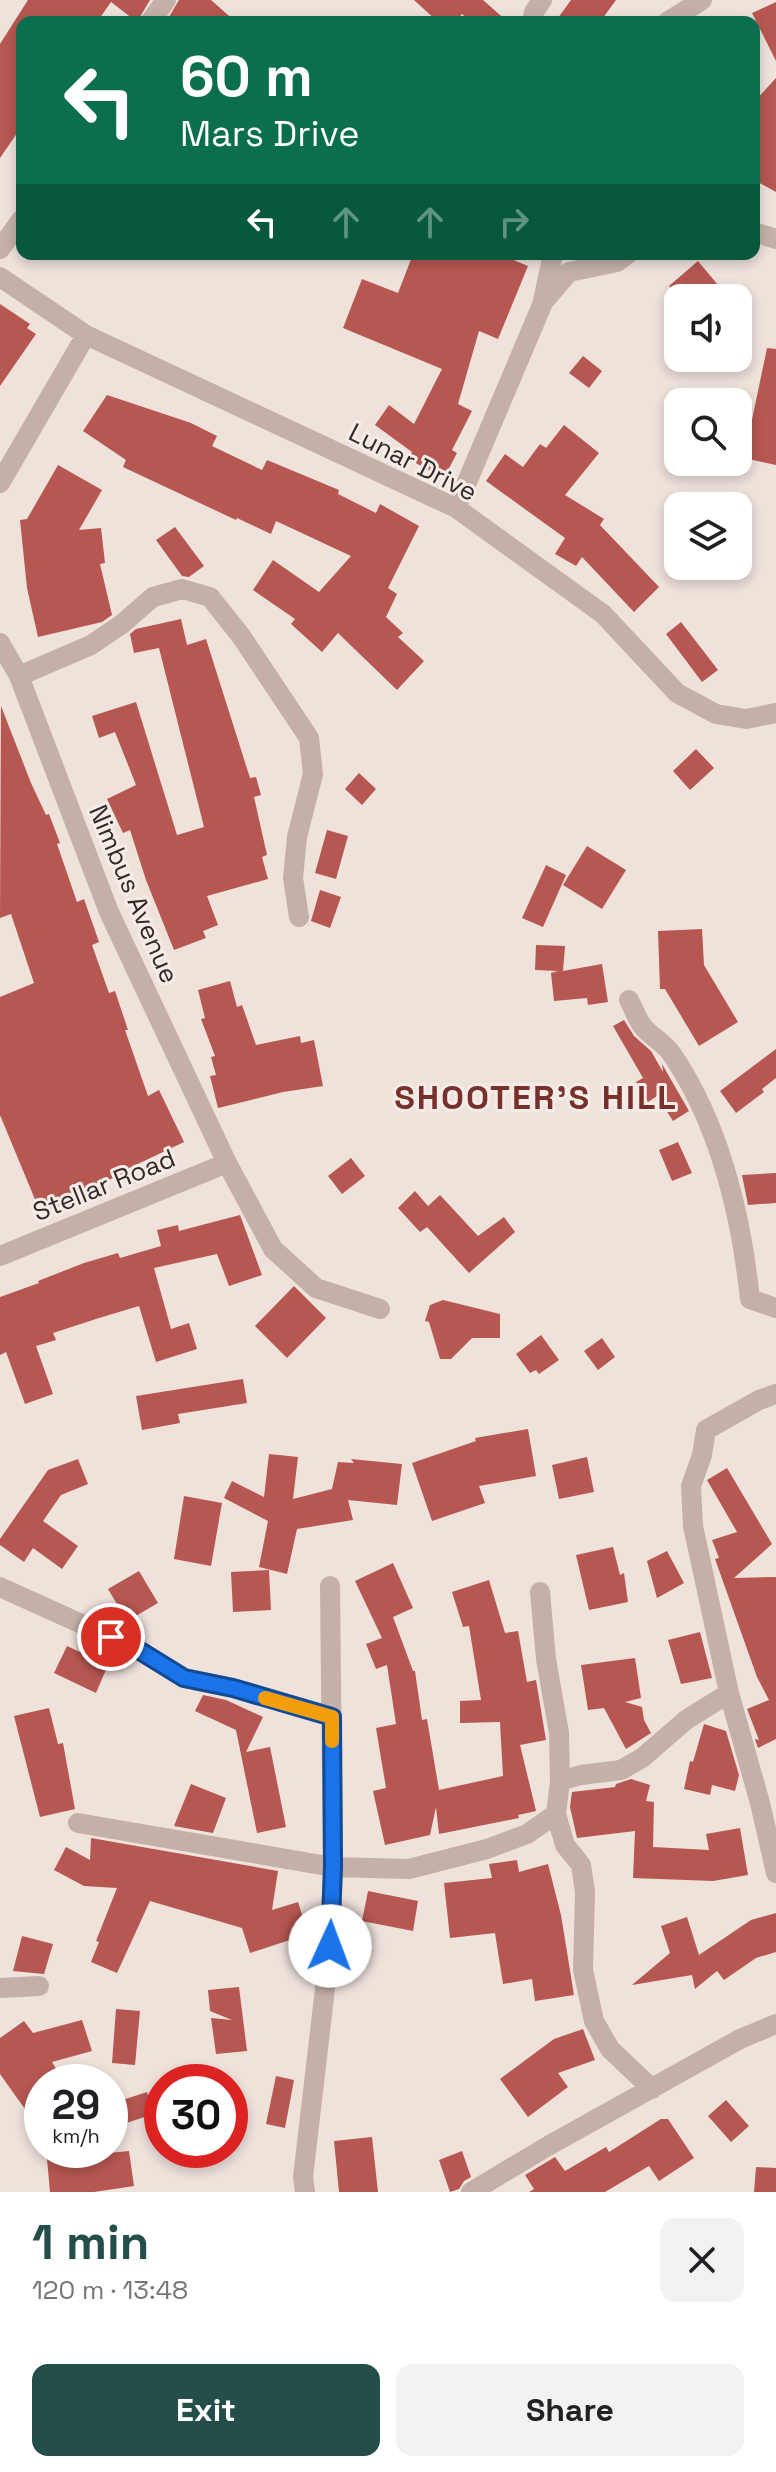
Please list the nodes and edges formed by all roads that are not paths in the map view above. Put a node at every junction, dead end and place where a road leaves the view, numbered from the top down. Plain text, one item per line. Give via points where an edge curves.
1 (702, 0) edge
2 (677, 16) edge
3 (16, 227) edge
4 (0, 249) edge
5 (552, 260) edge
6 (620, 260) edge
7 (0, 277) edge
8 (542, 305) junction
9 (86, 335) junction
10 (0, 483) edge
11 (456, 508) junction
12 (0, 643) edge
13 (19, 676) junction
14 (776, 713) edge
15 (299, 917) dead end
16 (629, 1000) dead end
17 (227, 1163) junction
18 (0, 1256) edge
19 (776, 1308) edge
20 (380, 1309) dead end
21 (776, 1394) edge
22 (330, 1586) dead end
23 (0, 1587) edge
24 (540, 1592) dead end
25 (729, 1693) junction
26 (332, 1717) junction
27 (560, 1781) junction
28 (556, 1814) junction
29 (78, 1823) dead end
30 (333, 1867) junction
31 (776, 1873) edge
32 (39, 1986) dead end
33 (0, 1988) edge
34 (776, 2024) edge
35 (652, 2089) junction
36 (305, 2192) edge
37 (471, 2192) edge

1 - 2 street
3 - 4 street
5 - 8 street
6 - 8 street via 569,272
7 - 9 street, Lunar Drive
8 - 11 street
9 - 10 street
9 - 11 street, Lunar Drive
11 - 14 street, Lunar Drive via 603,614 677,693 716,714 746,719
12 - 13 street, Nimbus Avenue
13 - 15 street via 91,645 153,597 182,589 210,597 309,738 313,774 293,878
13 - 17 street, Nimbus Avenue via 109,912
16 - 19 street via 642,1026 669,1051 697,1099 733,1192 750,1299
17 - 18 street, Stellar Road
17 - 20 street, Nimbus Avenue via 273,1249 316,1288
21 - 25 street via 706,1430 691,1486 693,1526
22 - 26 street
23 - 26 street via 137,1649 184,1678
24 - 27 street via 559,1733
25 - 27 street via 621,1770
25 - 31 street
26 - 30 street
27 - 28 street
28 - 30 street via 527,1834 487,1849 409,1869
28 - 35 street via 565,1845 581,1865 583,1970 594,2021 610,2049
29 - 30 street
30 - 36 street
32 - 33 street
34 - 35 street
35 - 37 street

